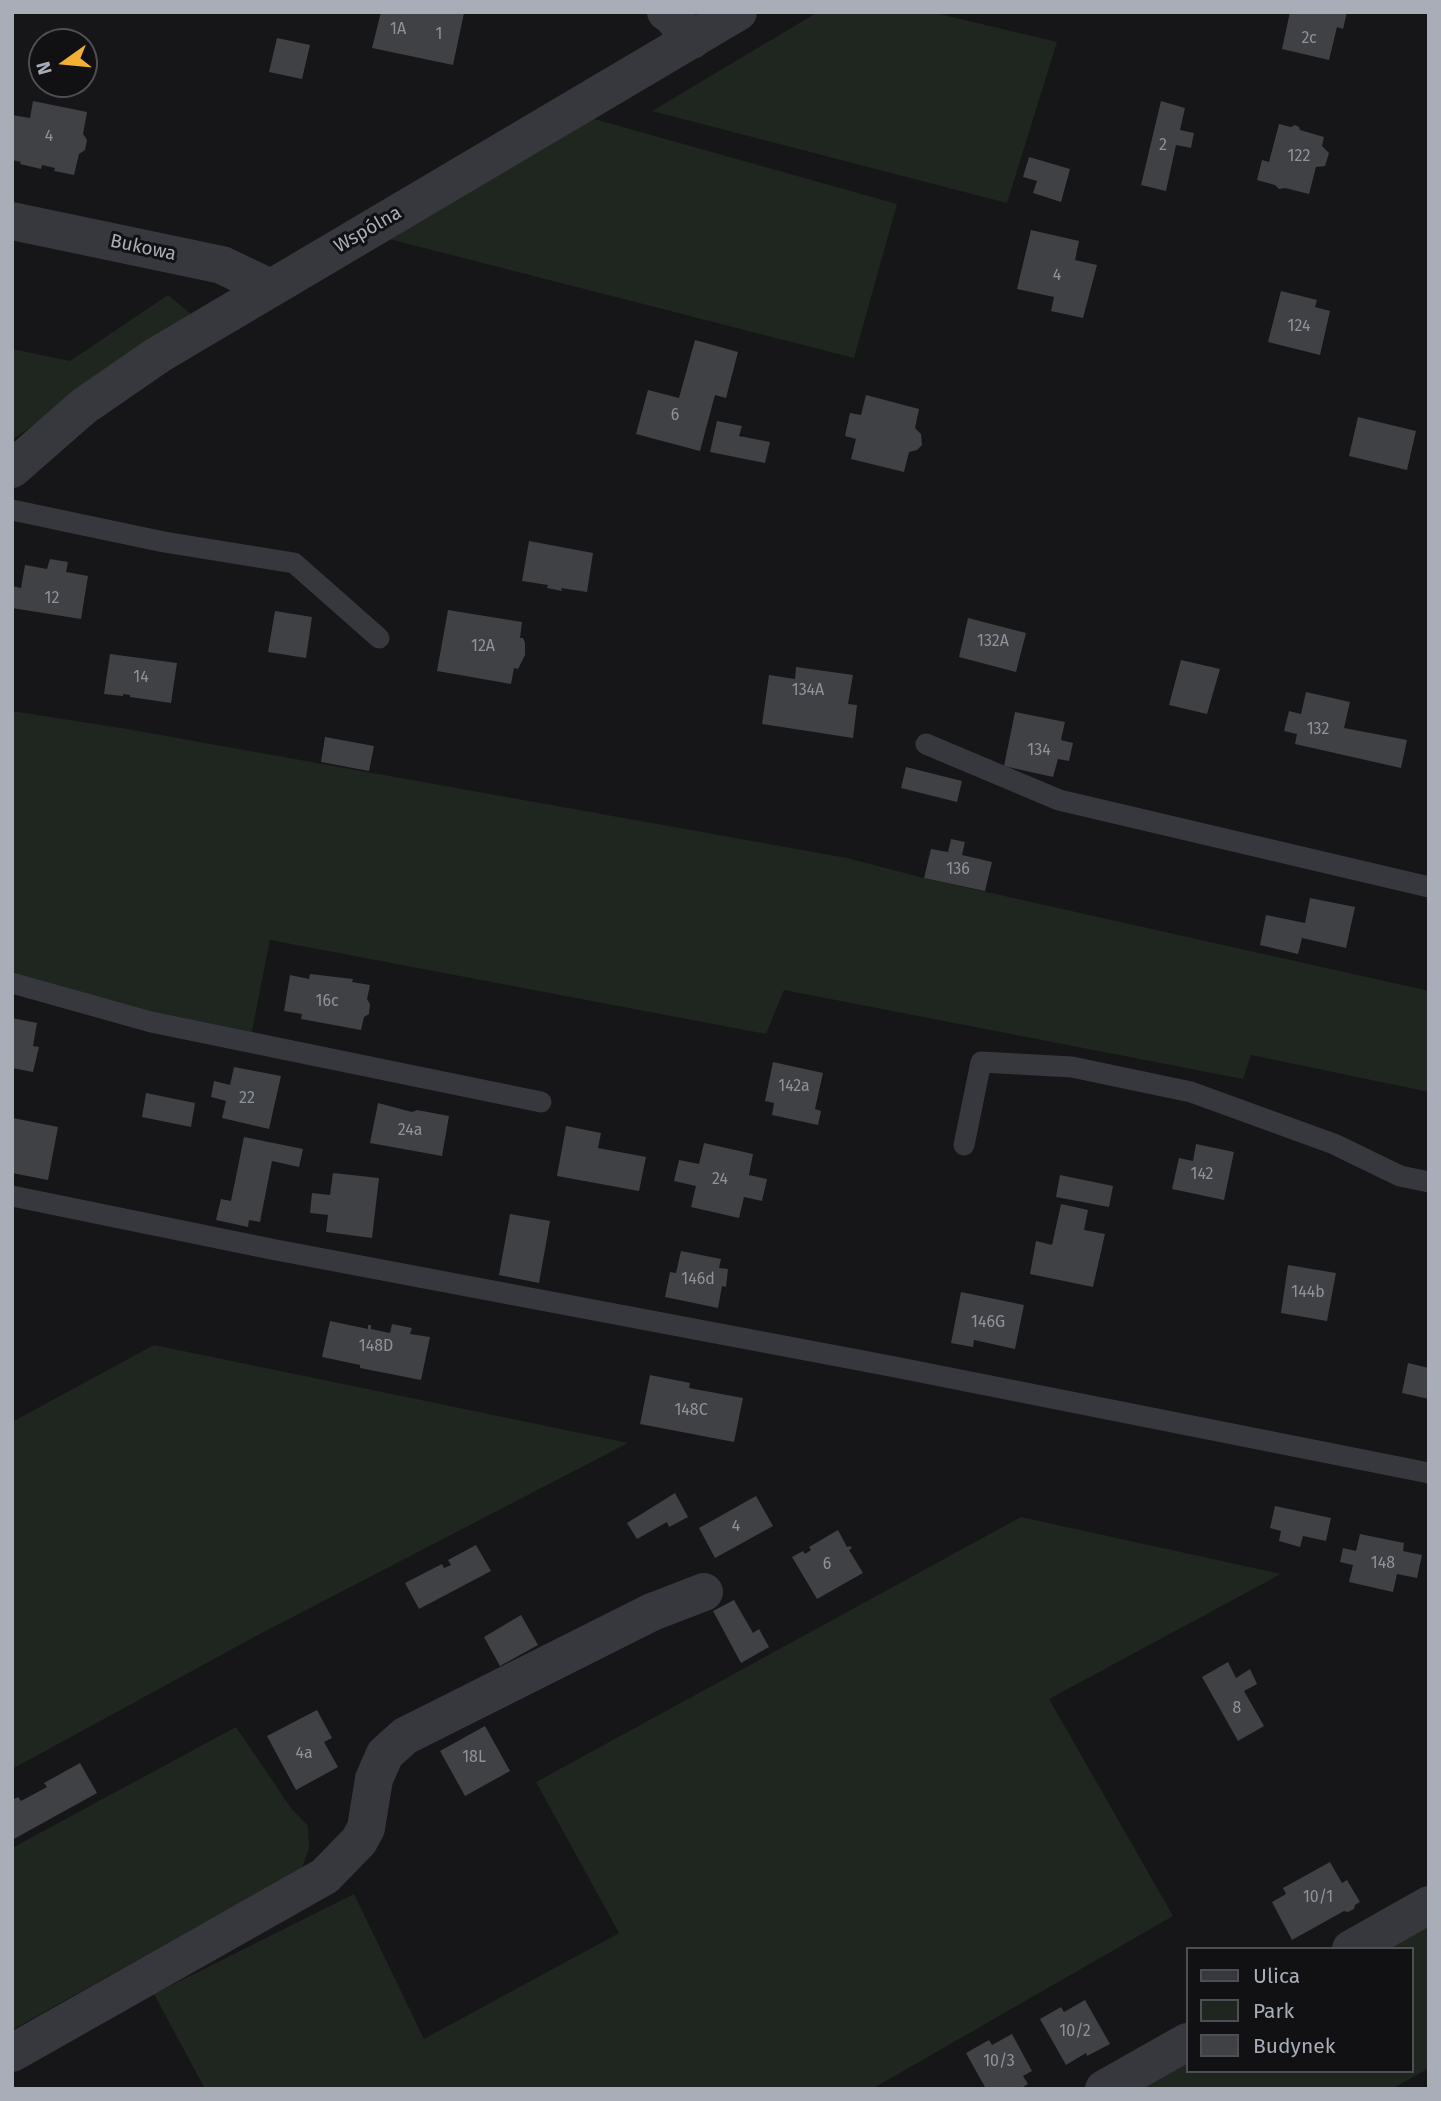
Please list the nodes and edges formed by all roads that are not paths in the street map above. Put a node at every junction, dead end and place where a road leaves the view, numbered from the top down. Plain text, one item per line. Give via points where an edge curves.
1 (666, 12) edge
2 (738, 12) edge
3 (692, 40) junction
4 (12, 221) edge
5 (270, 288) junction
6 (12, 469) edge
7 (12, 510) edge
8 (379, 638) dead end
9 (926, 744) dead end
10 (1429, 887) edge
11 (12, 983) edge
12 (541, 1102) dead end
13 (964, 1146) dead end
14 (1429, 1182) edge
15 (12, 1196) edge
16 (1429, 1473) edge
17 (704, 1592) dead end
18 (1429, 1905) edge
19 (1355, 1947) edge
20 (1186, 2043) edge
21 (12, 2053) edge
22 (1104, 2089) edge

1 - 3 street
2 - 3 street, Wspólna
3 - 5 street, Wspólna
4 - 5 street, Bukowa via 222,265
5 - 6 street, Wspólna via 84,406
7 - 8 lane via 294,563
9 - 10 lane via 1059,800
11 - 12 lane via 152,1022
13 - 14 lane via 981,1062 1072,1068 1191,1092 1334,1144 1400,1176
15 - 16 lane
17 - 21 street via 652,1612 405,1736 385,1754 374,1779 362,1835 325,1876
18 - 19 street
20 - 22 street

